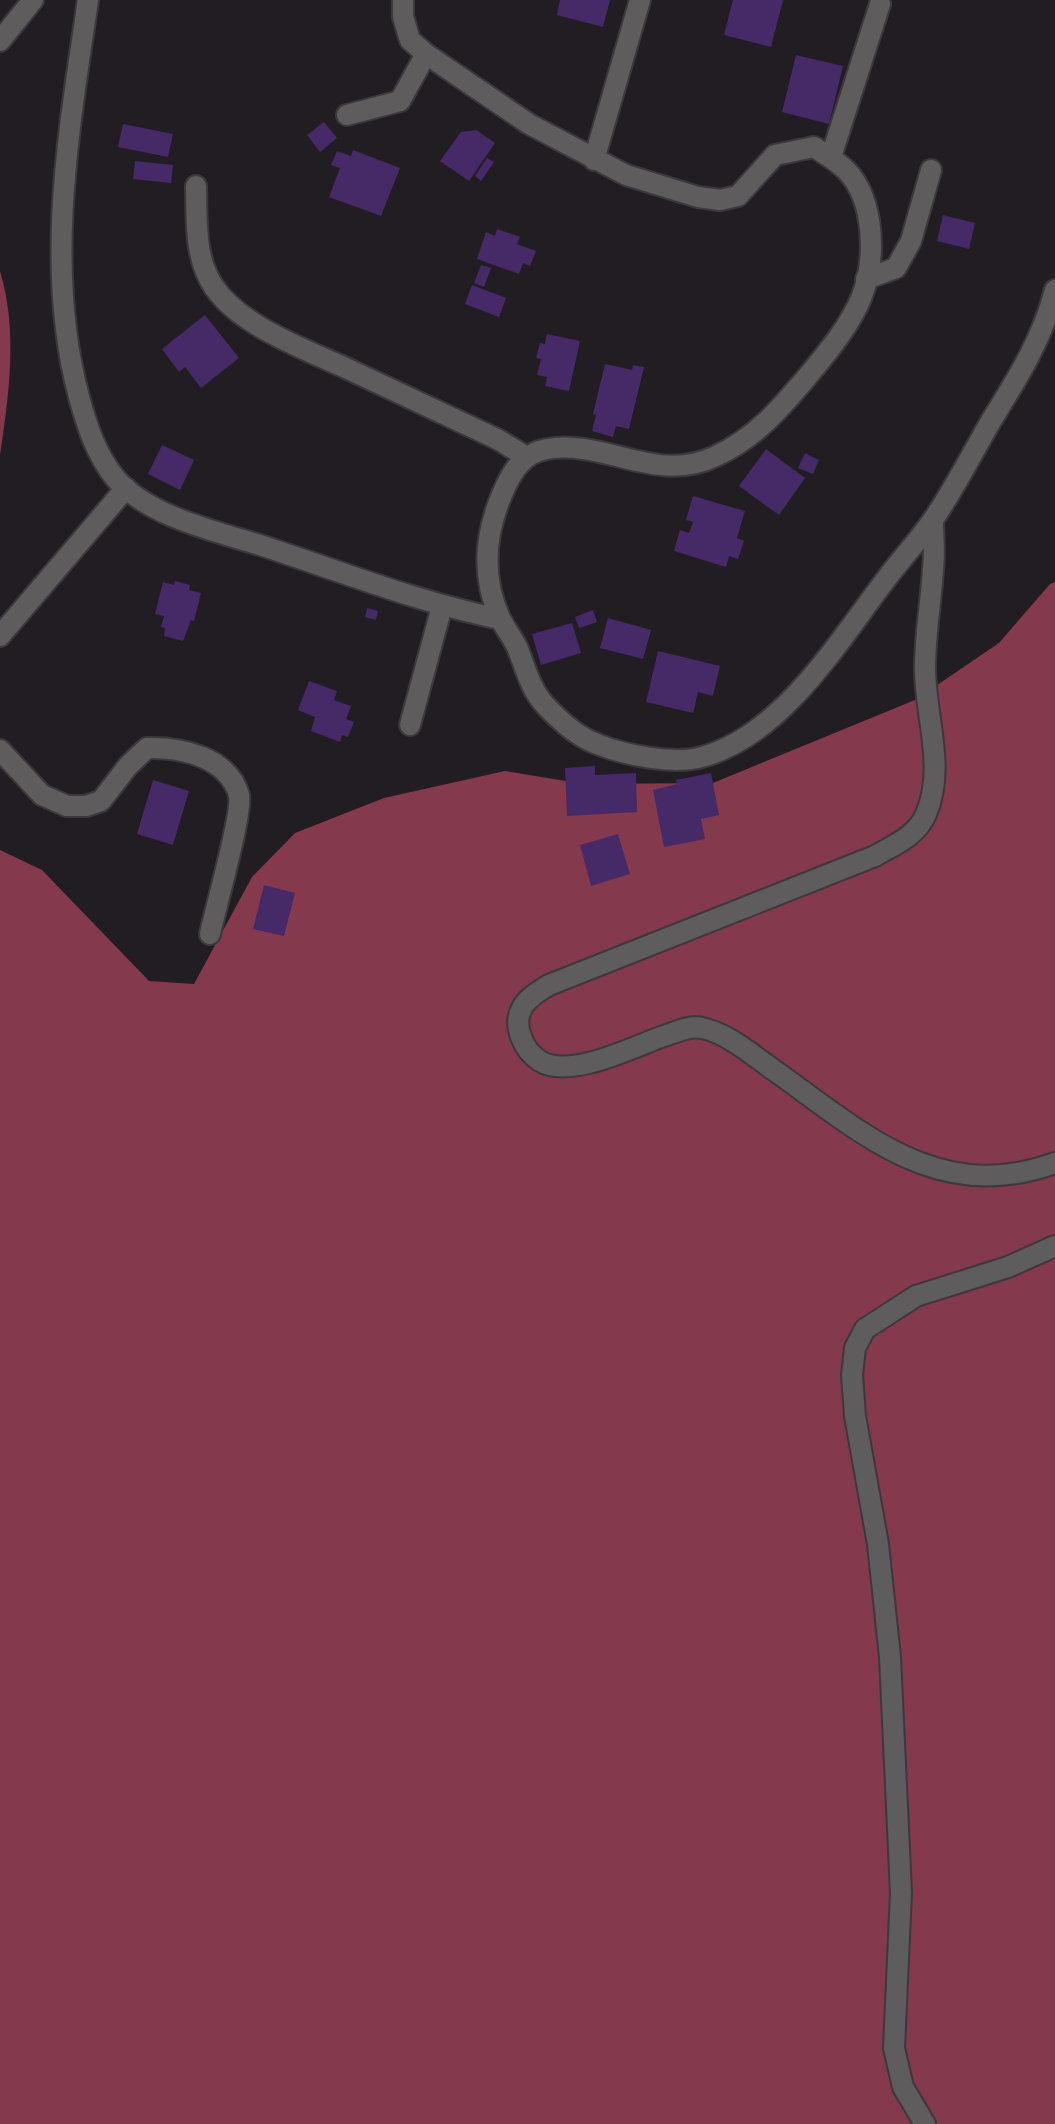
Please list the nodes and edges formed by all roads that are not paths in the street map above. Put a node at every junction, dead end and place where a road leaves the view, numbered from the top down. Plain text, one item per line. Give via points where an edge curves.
1 (33, 0) edge
2 (88, 0) edge
3 (403, 0) edge
4 (640, 0) edge
5 (880, 4) dead end
6 (0, 41) edge
7 (426, 54) junction
8 (347, 115) dead end
9 (831, 157) junction
10 (594, 160) junction
11 (931, 170) dead end
12 (196, 186) dead end
13 (866, 279) junction
14 (1055, 290) edge
15 (527, 457) junction
16 (126, 488) junction
17 (933, 520) junction
18 (442, 606) junction
19 (500, 619) junction
20 (0, 636) edge
21 (410, 725) dead end
22 (0, 750) edge
23 (210, 934) dead end
24 (1055, 1163) edge
25 (1055, 1246) edge
26 (925, 2124) edge

1 - 6 street
2 - 16 street via 66,151 63,317 89,433
3 - 7 street via 410,40
4 - 10 street
5 - 9 street
7 - 8 street via 400,101
7 - 10 street via 529,124
9 - 10 street via 814,147 775,155 738,196 720,200 626,175
9 - 13 street via 850,174 865,205 871,255
11 - 13 street via 911,241 896,268
12 - 15 street via 204,267 232,307 280,337
13 - 15 street via 847,324 773,418 747,440 711,459 662,467 575,448
14 - 17 street via 1046,325 1025,365
15 - 19 street via 512,471 486,550
16 - 18 street via 176,518
16 - 20 street
17 - 19 street via 822,666 775,714 737,742 700,758 666,759 623,751 595,744 567,726 542,702
17 - 24 street via 925,672 934,787 926,816 909,837 875,856 549,985 520,1010 518,1028 525,1047 555,1068 701,1028 746,1050 872,1141 906,1159 942,1171 995,1177
18 - 19 street
18 - 21 street
22 - 23 street via 42,795 67,806 101,801 147,748 179,748 230,775 240,797
25 - 26 street via 916,1296 865,1329 855,1348 855,1416 878,1544 890,1657 901,1893 894,2048 903,2087

